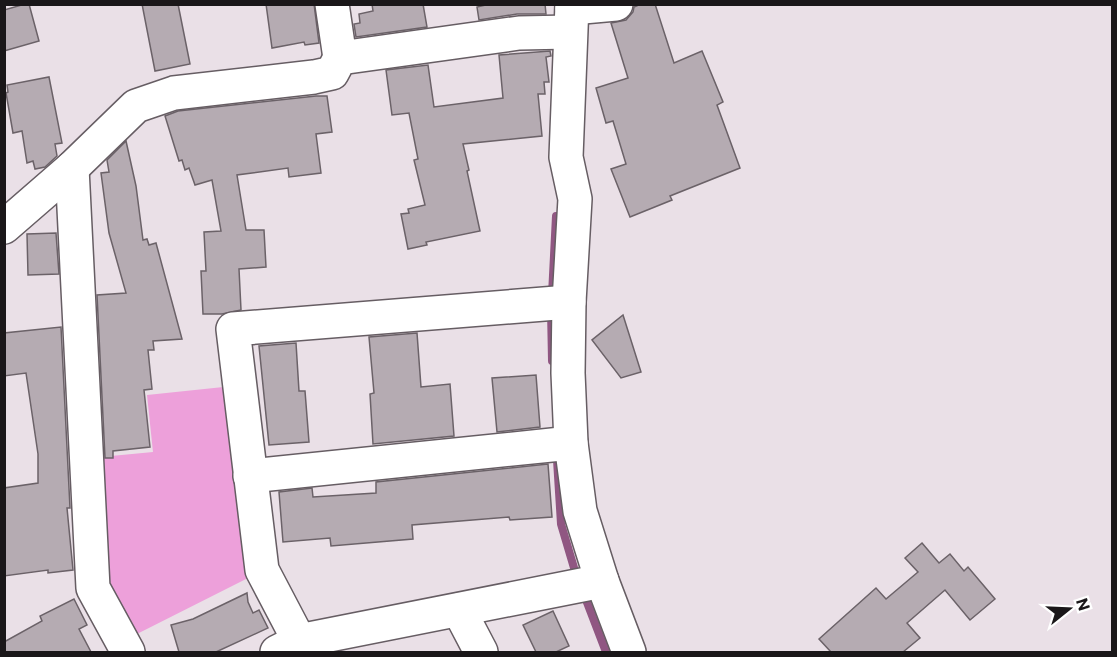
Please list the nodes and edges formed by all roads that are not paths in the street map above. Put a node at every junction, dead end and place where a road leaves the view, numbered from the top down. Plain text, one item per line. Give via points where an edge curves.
1 (332, 4) edge
2 (616, 4) edge
3 (572, 15) edge
4 (340, 58) junction
5 (72, 168) junction
6 (4, 227) edge
7 (556, 303) junction
8 (562, 444) junction
9 (249, 476) junction
10 (586, 585) junction
11 (459, 610) junction
12 (294, 649) edge
13 (128, 652) edge
14 (481, 652) edge
15 (629, 652) edge

1 - 4 street
2 - 3 street
3 - 4 street via 519,33
3 - 7 street via 566,157 575,199
4 - 5 street via 332,73 174,93 136,106
5 - 6 street
5 - 13 street via 93,588
7 - 8 street via 568,373
7 - 9 street via 232,329
8 - 9 street
8 - 10 street via 580,511
9 - 12 street via 262,570
10 - 11 street
10 - 15 street
11 - 12 street
11 - 14 street

